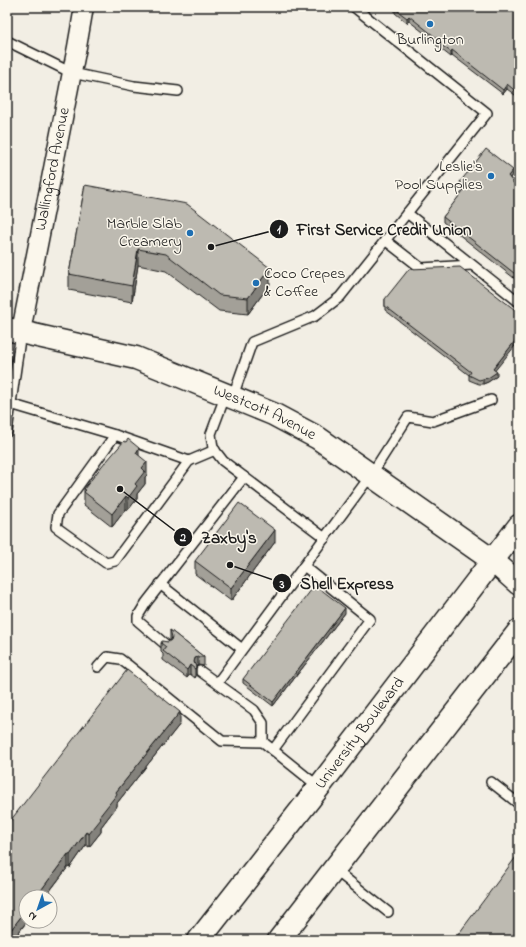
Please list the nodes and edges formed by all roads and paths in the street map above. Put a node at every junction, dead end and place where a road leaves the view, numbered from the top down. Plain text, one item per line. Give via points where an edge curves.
1 (84, 7) edge
2 (354, 7) edge
3 (7, 42) edge
4 (72, 73) junction
5 (178, 91) dead end
6 (407, 213) junction
7 (385, 240) junction
8 (472, 265) junction
9 (519, 302) edge
10 (14, 330) edge
11 (229, 395) junction
12 (491, 400) dead end
13 (9, 404) edge
14 (7, 432) edge
15 (115, 435) junction
16 (215, 450) junction
17 (189, 461) junction
18 (371, 475) junction
19 (244, 477) junction
20 (519, 526) edge
21 (325, 538) junction
22 (492, 560) junction
23 (304, 566) junction
24 (519, 570) edge
25 (160, 584) junction
26 (519, 584) edge
27 (519, 631) edge
28 (166, 645) edge
29 (242, 649) junction
30 (98, 667) dead end
31 (200, 671) dead end
32 (218, 682) junction
33 (263, 742) junction
34 (273, 750) junction
35 (491, 782) dead end
36 (319, 787) junction
37 (519, 804) edge
38 (335, 870) junction
39 (388, 912) dead end
40 (199, 940) edge
41 (280, 940) edge

1 - 4 street, Wallingford Avenue
2 - 6 lane via 487,113
3 - 4 lane
4 - 5 lane via 134,86
4 - 10 street, Wallingford Avenue
6 - 7 lane
6 - 8 lane
7 - 8 lane via 421,268
7 - 11 lane via 340,297 315,316 252,342
8 - 9 lane
10 - 11 main road, Westcott Avenue via 136,358
10 - 13 lane
11 - 16 lane via 211,434
11 - 18 main road, Westcott Avenue via 273,414 318,438
12 - 18 lane via 433,421 408,417
13 - 14 lane
13 - 15 lane
15 - 17 lane
15 - 17 lane via 58,514 56,527 106,563 115,561
16 - 17 lane
16 - 19 lane via 223,461
18 - 21 lane
18 - 22 main road, Westcott Avenue
19 - 21 lane
19 - 25 lane
20 - 22 main road, University Boulevard
21 - 23 lane
22 - 24 main road
22 - 26 main road
22 - 36 main road, University Boulevard
23 - 29 lane
23 - 34 lane via 370,619
25 - 28 lane via 138,616 138,621
25 - 29 lane
27 - 38 main road
29 - 32 lane
30 - 33 lane via 107,657 120,660 222,741
31 - 32 lane
32 - 33 lane via 254,710 263,723
33 - 34 lane
34 - 36 lane
35 - 37 lane
36 - 40 main road, University Boulevard
38 - 39 lane
38 - 41 main road

